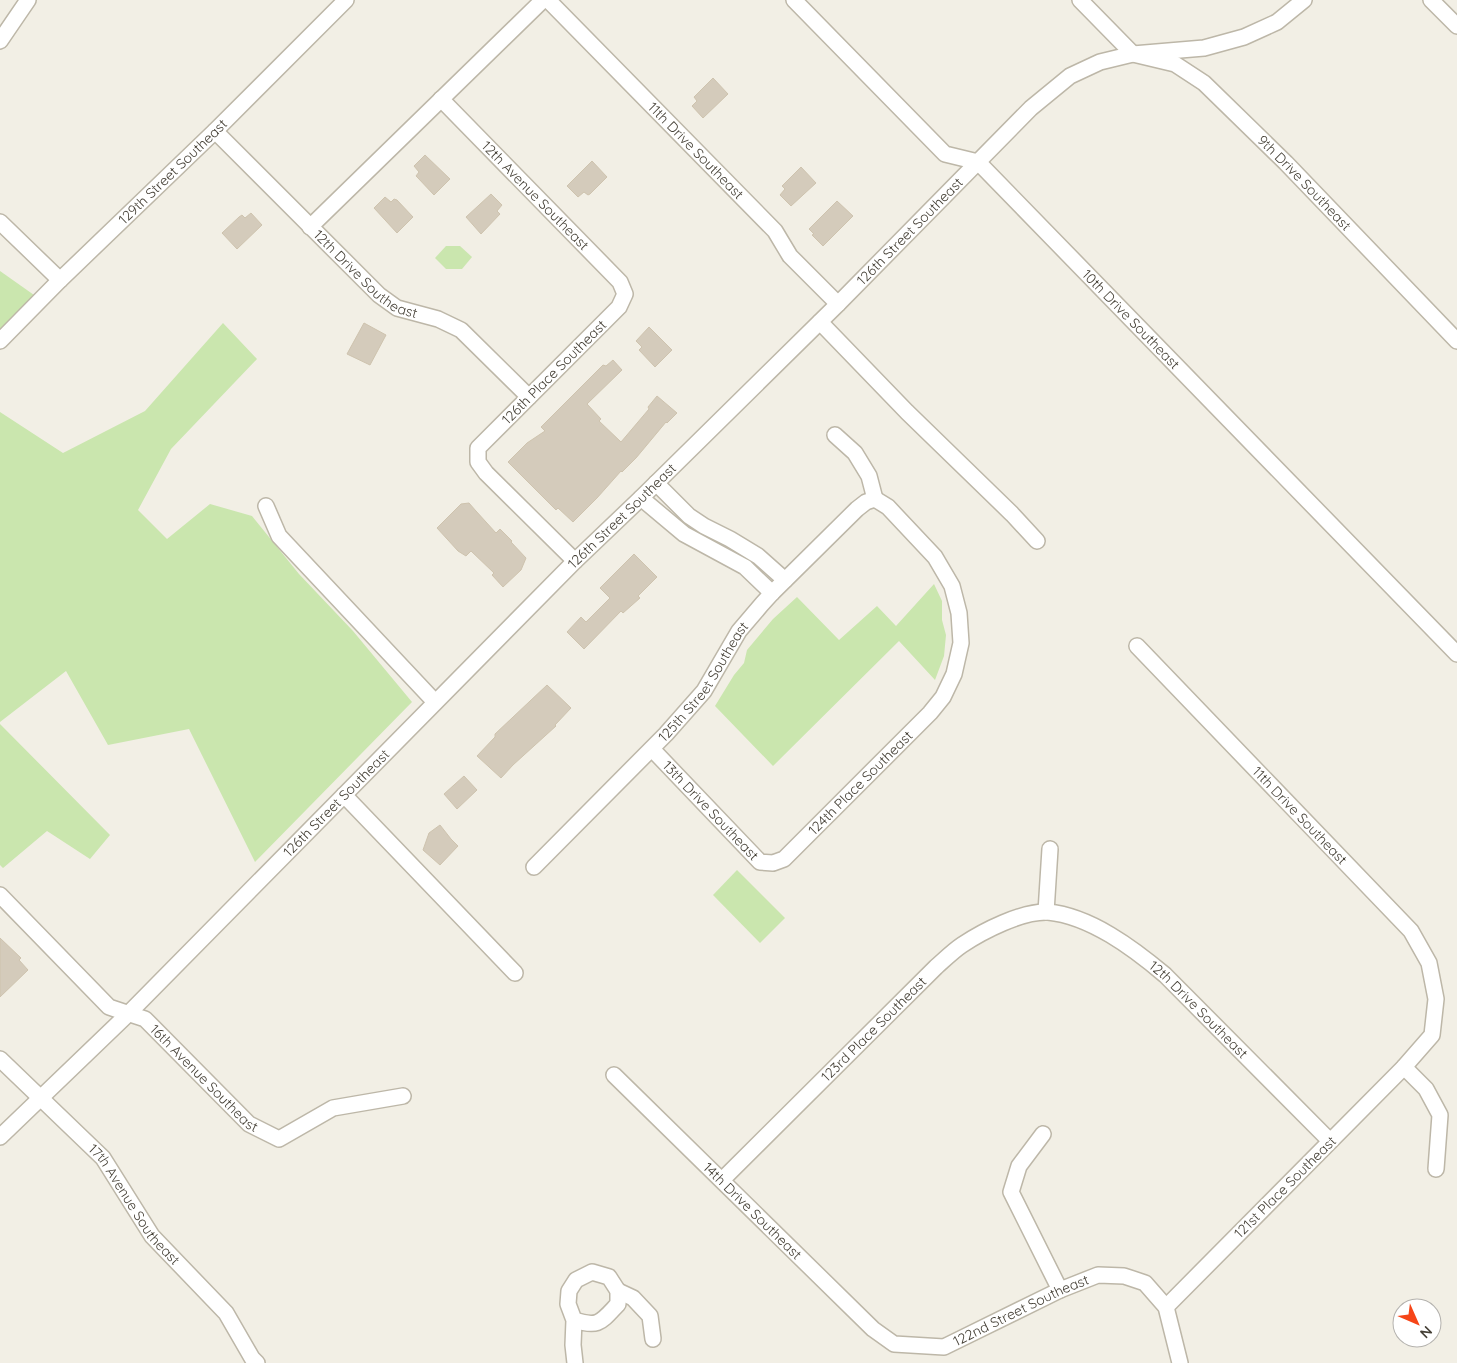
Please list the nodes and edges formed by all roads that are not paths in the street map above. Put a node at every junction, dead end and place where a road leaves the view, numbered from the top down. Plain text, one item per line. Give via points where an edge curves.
1 (28, 0) edge
2 (346, 0) edge
3 (543, 0) edge
4 (548, 0) edge
5 (794, 0) edge
6 (1080, 0) edge
7 (1304, 0) edge
8 (1431, 0) edge
9 (1457, 26) edge
10 (0, 41) edge
11 (1133, 54) junction
12 (441, 99) junction
13 (215, 131) junction
14 (978, 162) junction
15 (0, 222) edge
16 (310, 227) junction
17 (60, 280) junction
18 (625, 294) joint
19 (838, 304) junction
20 (820, 322) junction
21 (0, 341) edge
22 (1457, 341) edge
23 (529, 397) junction
24 (835, 435) dead end
25 (656, 483) junction
26 (641, 498) junction
27 (875, 499) junction
28 (266, 506) dead end
29 (1037, 541) dead end
30 (575, 561) junction
31 (785, 580) junction
32 (772, 593) junction
33 (1137, 646) dead end
34 (1457, 654) edge
35 (435, 702) junction
36 (652, 749) junction
37 (344, 796) junction
38 (1050, 849) dead end
39 (773, 863) joint
40 (534, 868) dead end
41 (0, 895) edge
42 (1046, 912) junction
43 (515, 973) dead end
44 (1436, 999) joint
45 (128, 1014) junction
46 (0, 1059) edge
47 (1404, 1067) junction
48 (614, 1075) dead end
49 (403, 1096) dead end
50 (40, 1097) junction
51 (1043, 1134) dead end
52 (0, 1137) edge
53 (1330, 1142) junction
54 (1436, 1170) dead end
55 (722, 1180) junction
56 (1060, 1290) junction
57 (618, 1291) junction
58 (1166, 1307) junction
59 (574, 1320) junction
60 (653, 1339) dead end
61 (894, 1344) joint
62 (257, 1363) edge
63 (575, 1363) edge
64 (1180, 1363) edge

1 - 10 street
2 - 13 street, 129th Street Southeast
3 - 12 street
4 - 19 street, 11th Drive Southeast via 775,231 790,256
5 - 14 street via 945,154
6 - 11 street
7 - 11 street, 126th Street Southeast via 1278,22 1244,37 1204,48
8 - 9 street
11 - 14 street, 126th Street Southeast via 1100,62 1070,76 1031,108
11 - 22 street, 9th Drive Southeast via 1175,64 1204,83 1286,163
12 - 16 street
12 - 18 street, 12th Avenue Southeast via 620,282
13 - 16 street, 12th Drive Southeast
13 - 17 street, 129th Street Southeast
14 - 19 street, 126th Street Southeast
14 - 34 street, 10th Drive Southeast
15 - 17 street
16 - 23 street, 12th Drive Southeast via 379,295 397,308 438,319 461,330
17 - 21 street, 129th Street Southeast
18 - 23 street, 126th Place Southeast via 619,307
19 - 20 street, 126th Street Southeast
20 - 25 street, 126th Street Southeast
20 - 29 street
23 - 30 street, 126th Place Southeast via 478,448 478,462
24 - 27 street via 855,453 869,476
25 - 26 street, 126th Street Southeast
25 - 31 street via 689,516 758,556
26 - 30 street, 126th Street Southeast
26 - 32 street via 684,534 745,567
27 - 31 street, 125th Street Southeast via 857,509
27 - 39 street, 124th Place Southeast via 888,507 935,557 952,586 959,612 961,643 954,674 943,697 930,713 784,859
28 - 35 street via 279,536
30 - 35 street, 126th Street Southeast
31 - 32 street, 125th Street Southeast
32 - 36 street, 125th Street Southeast via 739,631 704,691
33 - 44 street, 11th Drive Southeast via 1411,931 1429,963
35 - 37 street, 126th Street Southeast
36 - 39 street, 13th Drive Southeast via 760,862
36 - 40 street, 125th Street Southeast
37 - 43 street
37 - 45 street, 126th Street Southeast
38 - 42 street
41 - 45 street, 16th Avenue Southeast via 109,1007
42 - 53 street, 12th Drive Southeast via 1094,927 1143,957 1165,975
42 - 55 street, 123rd Place Southeast via 1025,915 998,925 961,945
44 - 47 street, 121st Place Southeast via 1432,1035
45 - 49 street, 16th Avenue Southeast via 145,1019 249,1124 279,1139 333,1108
45 - 50 street, 126th Street Southeast
46 - 50 street, 17th Avenue Southeast
47 - 53 street, 121st Place Southeast
47 - 54 street via 1426,1089 1440,1116
48 - 55 street, 14th Drive Southeast
50 - 52 street, 126th Street Southeast
50 - 62 street, 17th Avenue Southeast via 103,1158 152,1236 226,1313
51 - 56 street via 1019,1166 1011,1192
53 - 58 street, 121st Place Southeast
55 - 61 street, 14th Drive Southeast via 873,1329
56 - 58 street, 122nd Street Southeast via 1098,1275 1124,1276 1145,1282
56 - 61 street, 122nd Street Southeast via 944,1347
57 - 59 street via 618,1304 605,1318 594,1324
57 - 59 street via 608,1277 592,1272 576,1280 569,1291 568,1304
57 - 60 street via 633,1298 650,1316
58 - 64 street
59 - 63 street

